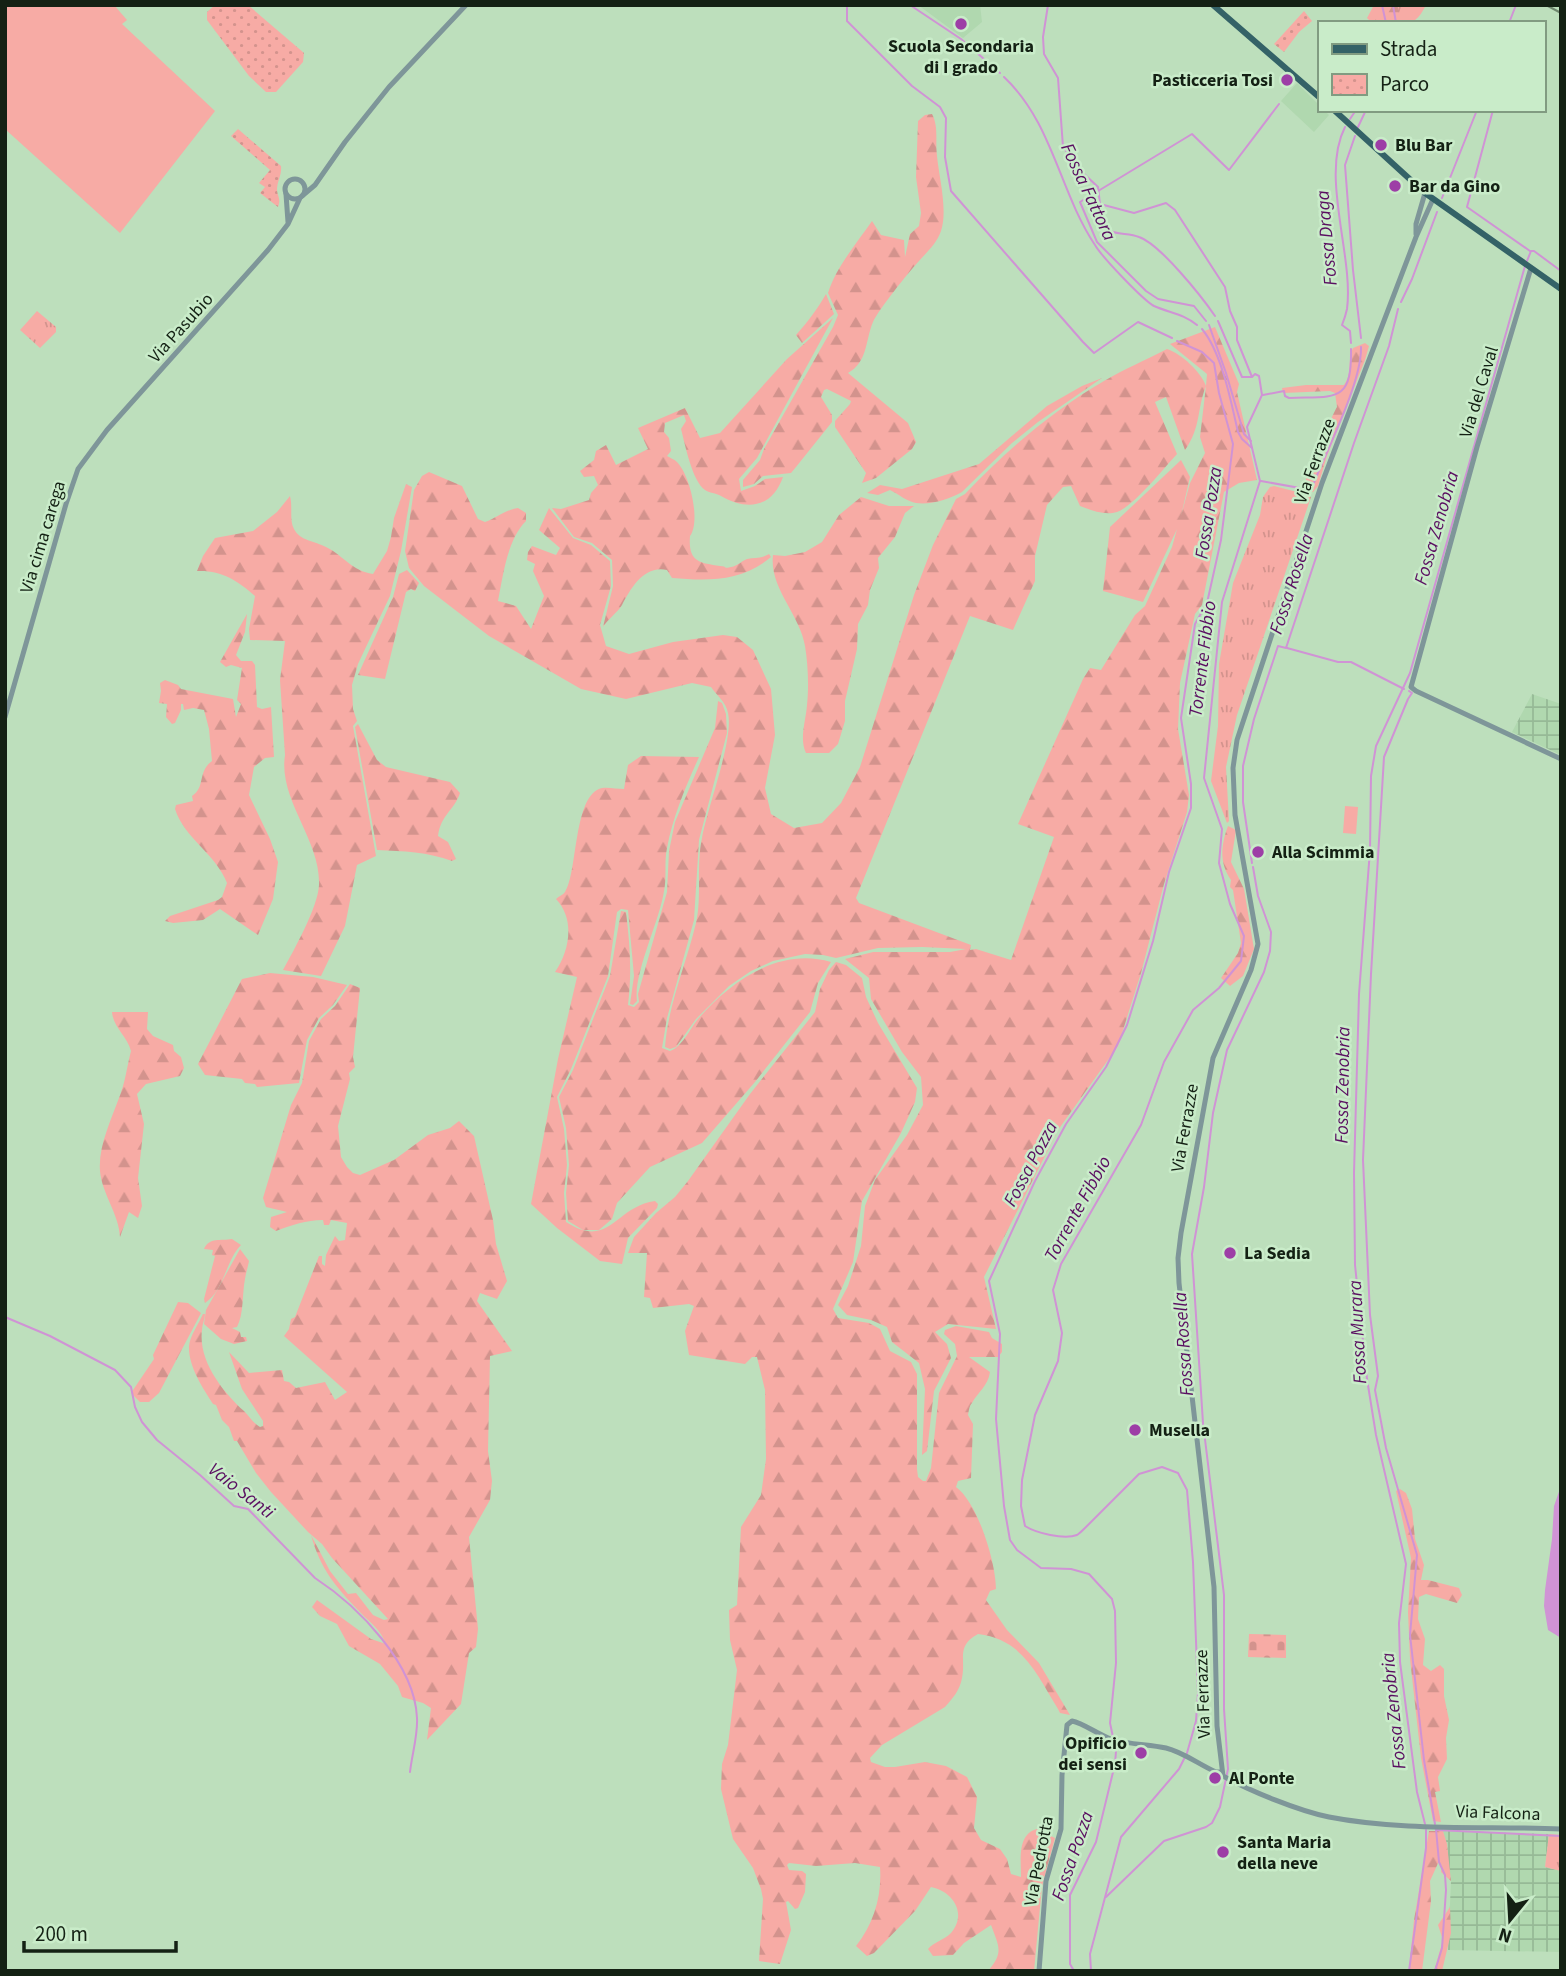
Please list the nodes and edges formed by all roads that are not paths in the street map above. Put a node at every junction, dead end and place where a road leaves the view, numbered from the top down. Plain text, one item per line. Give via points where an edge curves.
1 (466, 5) edge
2 (1213, 5) edge
3 (1318, 96) edge
4 (1336, 112) edge
5 (319, 180) junction
6 (302, 183) junction
7 (1425, 193) junction
8 (286, 194) junction
9 (301, 197) junction
10 (1433, 199) junction
11 (288, 224) junction
12 (1416, 236) junction
13 (1531, 268) junction
14 (1561, 289) edge
15 (92, 448) joint
16 (5, 717) edge
17 (1561, 759) edge
18 (1222, 1774) junction
19 (1561, 1829) edge
20 (1039, 1971) edge

1 - 5 street, Via Pasubio via 389,87
2 - 3 main road
4 - 7 main road
5 - 6 street
5 - 9 street, Via Pasubio
6 - 8 street via 289,181
6 - 9 street, Via Pasubio
7 - 10 main road
7 - 12 street
8 - 9 street
8 - 11 street
9 - 11 street, Via Pasubio
10 - 12 street
10 - 13 main road
11 - 15 street, Via Pasubio
12 - 18 street, Via Ferrazze via 1322,483 1234,755 1235,814 1258,934 1257,952 1213,1058 1178,1258 1214,1597
13 - 14 main road
13 - 17 street, Via del Caval via 1411,687
15 - 16 street, Via cima carega via 71,487
18 - 19 street, Via Falcona via 1325,1816 1432,1826
18 - 20 street, Via Pedrotta via 1166,1748 1112,1740 1077,1722 1067,1725 1061,1829 1046,1881

